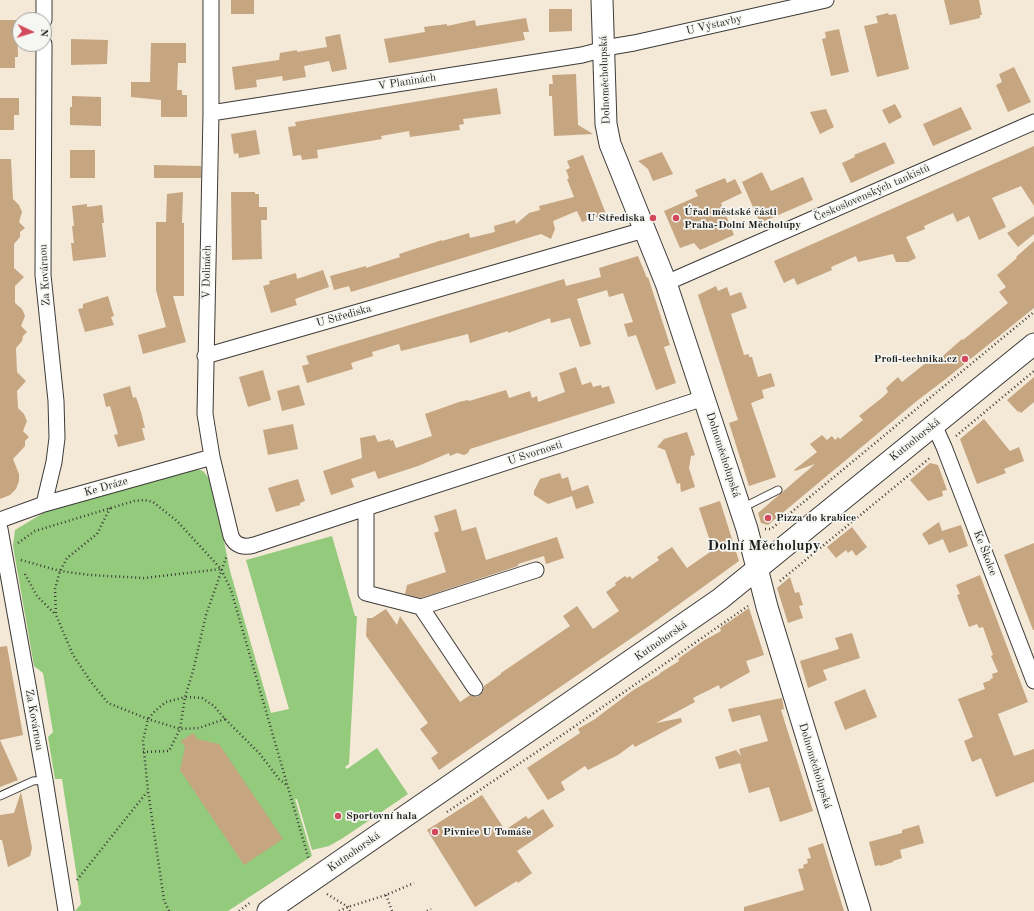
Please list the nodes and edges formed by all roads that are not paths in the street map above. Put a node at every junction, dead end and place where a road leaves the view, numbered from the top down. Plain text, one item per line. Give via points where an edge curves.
1 (44, 0) edge
2 (211, 0) edge
3 (602, 0) edge
4 (826, 0) edge
5 (44, 12) edge
6 (603, 50) junction
7 (44, 52) edge
8 (211, 113) junction
9 (1034, 122) edge
10 (644, 230) junction
11 (666, 283) junction
12 (1034, 344) edge
13 (205, 356) junction
14 (704, 398) junction
15 (934, 425) junction
16 (212, 456) junction
17 (778, 490) dead end
18 (44, 504) junction
19 (366, 508) junction
20 (740, 509) junction
21 (0, 520) edge
22 (0, 529) edge
23 (233, 541) joint
24 (757, 568) junction
25 (536, 570) dead end
26 (421, 607) junction
27 (1034, 681) edge
28 (475, 688) dead end
29 (45, 780) junction
30 (0, 796) edge
31 (66, 911) edge
32 (268, 911) edge
33 (860, 911) edge

1 - 5 street
2 - 8 street, V Dolinách
3 - 6 street, Dolnoměcholupská
4 - 6 street, U Výstavby
6 - 8 street, V Planinách
6 - 10 street, Dolnoměcholupská via 606,124 610,144
7 - 18 street, Za Kovárnou via 43,275 56,401 54,462
8 - 13 street, V Dolinách
9 - 11 street, Československých tankistů
10 - 11 street, Dolnoměcholupská
10 - 13 street, U Střediska
11 - 14 street, Dolnoměcholupská
12 - 15 street, Kutnohorská
13 - 16 street, V Dolinách via 205,414
14 - 19 street, U Svornosti
14 - 20 street, Dolnoměcholupská
15 - 24 street, Kutnohorská
15 - 27 street, Ke Školce
16 - 18 street, Ke Dráze
16 - 23 street, V Dolinách
17 - 20 lane
18 - 21 street, Ke Dráze
19 - 23 street, U Svornosti via 248,547
19 - 26 street via 366,593
20 - 24 street, Dolnoměcholupská
22 - 29 street, Za Kovárnou
24 - 32 street, Kutnohorská via 720,599 321,886
24 - 33 street, Dolnoměcholupská
25 - 26 street
26 - 28 street
29 - 30 lane via 33,781
29 - 31 street, Za Kovárnou

